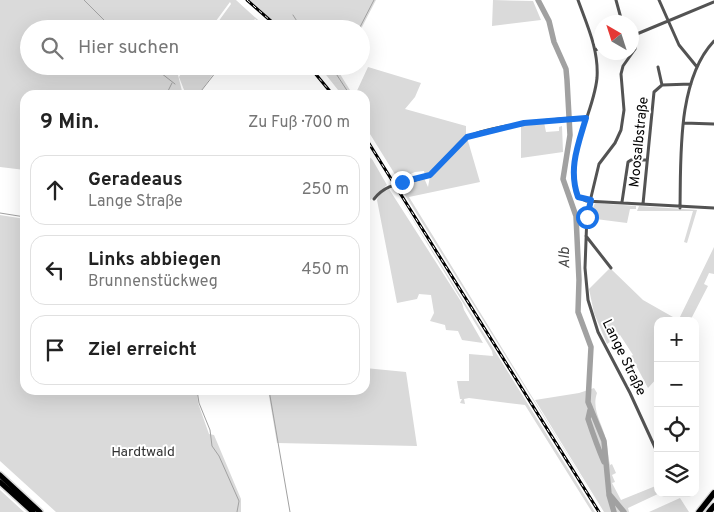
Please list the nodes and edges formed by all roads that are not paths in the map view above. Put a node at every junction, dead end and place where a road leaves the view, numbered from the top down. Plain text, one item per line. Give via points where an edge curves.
1 (579, 0) edge
2 (616, 0) edge
3 (659, 0) edge
4 (714, 2) edge
5 (620, 15) edge
6 (668, 21) junction
7 (639, 33) edge
8 (714, 41) edge
9 (594, 47) edge
10 (596, 60) edge
11 (628, 60) edge
12 (658, 67) dead end
13 (697, 67) junction
14 (691, 84) junction
15 (662, 85) junction
16 (586, 118) junction
17 (684, 123) junction
18 (714, 124) edge
19 (646, 160) junction
20 (374, 199) dead end
21 (591, 200) junction
22 (622, 202) junction
23 (643, 204) junction
24 (680, 208) junction
25 (714, 208) edge
26 (586, 236) junction
27 (611, 268) dead end
28 (657, 452) edge
29 (0, 475) edge
30 (0, 482) edge
31 (714, 493) edge
32 (714, 506) edge
33 (33, 512) edge
34 (40, 512) edge
35 (699, 512) edge
36 (709, 512) edge

1 - 9 street
2 - 5 street
3 - 6 street
4 - 6 street
6 - 7 street
6 - 13 street via 679,45
8 - 13 street
10 - 16 street via 597,80
11 - 21 street, Lange Straße via 621,72 624,107 621,130 599,164
12 - 15 street, Moosalbstraße
13 - 14 street
14 - 15 street, Moosalbstraße
14 - 17 street
15 - 19 street, Moosalbstraße via 653,94
16 - 20 street via 520,124 467,137 430,175 397,183
16 - 21 street via 575,149 574,177 578,197
17 - 18 street
17 - 24 street
19 - 22 street via 628,162
19 - 23 street, Moosalbstraße
21 - 22 street
21 - 26 street, Lange Straße
22 - 23 street
23 - 24 street
24 - 25 street
26 - 27 street
26 - 28 street, Lange Straße via 585,279 593,317
29 - 34 highway
30 - 33 highway
31 - 35 highway
32 - 36 highway

